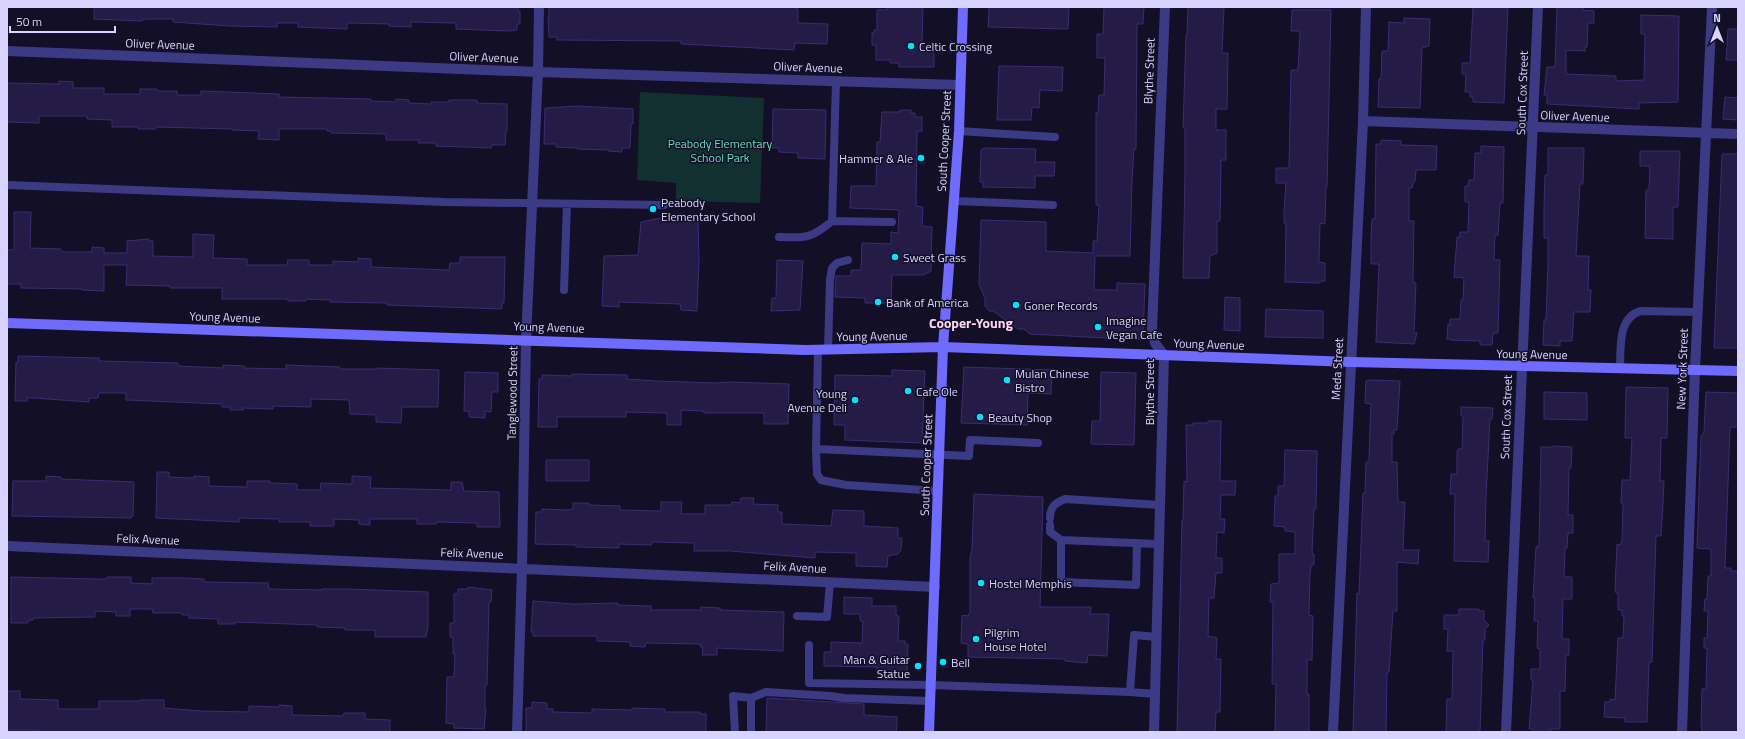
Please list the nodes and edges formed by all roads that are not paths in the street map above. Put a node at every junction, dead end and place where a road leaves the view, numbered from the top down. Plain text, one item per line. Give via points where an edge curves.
1 (539, 7) edge
2 (964, 7) edge
3 (1165, 7) edge
4 (1366, 7) edge
5 (1538, 7) edge
6 (1712, 7) edge
7 (7, 51) edge
8 (538, 72) junction
9 (836, 81) junction
10 (960, 85) junction
11 (1362, 121) junction
12 (1533, 128) junction
13 (959, 131) junction
14 (1706, 133) junction
15 (1738, 134) edge
16 (1055, 137) dead end
17 (7, 185) edge
18 (954, 201) junction
19 (532, 203) junction
20 (567, 204) junction
21 (664, 205) dead end
22 (1053, 205) dead end
23 (832, 221) junction
24 (892, 222) dead end
25 (778, 237) dead end
26 (848, 260) dead end
27 (564, 290) dead end
28 (1698, 312) junction
29 (7, 323) edge
30 (526, 340) junction
31 (943, 347) junction
32 (818, 350) junction
33 (828, 350) junction
34 (1164, 355) junction
35 (1351, 362) junction
36 (1521, 367) junction
37 (1620, 368) junction
38 (1695, 369) junction
39 (1738, 371) edge
40 (1038, 443) dead end
41 (816, 449) junction
42 (939, 455) junction
43 (938, 492) junction
44 (1160, 504) junction
45 (1061, 540) junction
46 (1137, 543) junction
47 (1158, 544) junction
48 (7, 546) edge
49 (522, 568) junction
50 (830, 582) junction
51 (935, 587) junction
52 (797, 616) dead end
53 (1157, 637) junction
54 (809, 645) dead end
55 (931, 685) junction
56 (1130, 692) junction
57 (1155, 694) junction
58 (751, 698) junction
59 (930, 702) junction
60 (517, 732) edge
61 (734, 732) edge
62 (750, 732) edge
63 (929, 732) edge
64 (1154, 732) edge
65 (1333, 732) edge
66 (1506, 732) edge
67 (1682, 732) edge

1 - 8 street, Tanglewood Street
2 - 10 street, South Cooper Street
3 - 34 street, Blythe Street via 1152,330 1154,343
4 - 11 street, Meda Street
5 - 12 street, South Cox Street
6 - 14 street, New York Street
7 - 8 street, Oliver Avenue
8 - 9 street, Oliver Avenue
8 - 19 street, Tanglewood Street
9 - 10 street, Oliver Avenue
9 - 23 lane
10 - 13 street, South Cooper Street
11 - 12 street, Oliver Avenue
11 - 35 street, Meda Street
12 - 14 street, Oliver Avenue
12 - 36 street, South Cox Street
13 - 16 lane
13 - 18 street, South Cooper Street
14 - 15 street, Oliver Avenue
14 - 28 street, New York Street
17 - 19 lane
18 - 22 lane
18 - 31 street, South Cooper Street
19 - 20 lane
19 - 30 street, Tanglewood Street
20 - 21 lane
20 - 27 lane
23 - 24 lane
23 - 25 lane via 805,238
26 - 33 lane via 837,263 832,268
28 - 37 lane via 1640,311 1628,318 1624,326
28 - 38 street, New York Street
29 - 30 street, Young Avenue
30 - 32 street, Young Avenue
30 - 49 street, Tanglewood Street
31 - 33 street, Young Avenue
31 - 34 street, Young Avenue
31 - 42 street, South Cooper Street
32 - 33 street, Young Avenue
32 - 41 lane
34 - 35 street, Young Avenue
34 - 44 street, Blythe Street
35 - 36 street, Young Avenue
35 - 65 street, Meda Street
36 - 37 street, Young Avenue
36 - 66 street, South Cox Street
37 - 38 street, Young Avenue
38 - 39 street, Young Avenue
38 - 67 street, New York Street
40 - 42 lane via 970,440 969,456
41 - 42 lane
41 - 43 lane via 817,474 822,480 846,485
42 - 43 street, South Cooper Street
43 - 51 street, South Cooper Street
44 - 45 lane via 1065,499 1057,502 1050,510 1050,532
44 - 47 street, Blythe Street
45 - 46 lane
45 - 46 lane via 1061,582 1136,585
46 - 47 lane
47 - 53 street, Blythe Street
48 - 49 street, Felix Avenue
49 - 50 street, Felix Avenue
49 - 60 street, Tanglewood Street
50 - 51 street, Felix Avenue
50 - 52 lane via 827,616
51 - 55 street, South Cooper Street
53 - 56 lane via 1134,635
53 - 57 street, Blythe Street
54 - 55 lane via 809,683
55 - 56 lane
55 - 59 street, South Cooper Street
56 - 57 lane
57 - 64 street, Blythe Street
58 - 59 lane via 766,692
58 - 61 lane via 733,696
58 - 62 lane
59 - 63 street, South Cooper Street

